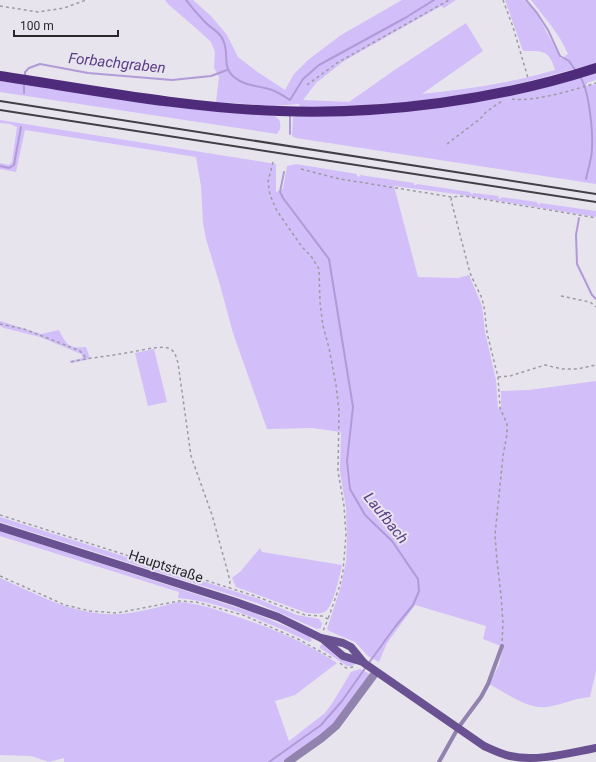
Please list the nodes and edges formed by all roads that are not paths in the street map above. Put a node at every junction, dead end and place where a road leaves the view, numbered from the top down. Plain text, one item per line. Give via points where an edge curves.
1 (596, 68) edge
2 (0, 76) edge
3 (0, 527) edge
4 (502, 646) road end
5 (368, 666) junction
6 (458, 728) junction
7 (596, 748) edge
8 (545, 759) edge
9 (288, 762) edge
10 (439, 762) edge

1 - 2 main road via 490,94 431,104 380,109 301,111 220,107 156,100
3 - 5 street, Hauptstraße via 278,617 351,647
4 - 6 lane via 481,698
5 - 6 street, Hauptstraße
5 - 9 street via 336,726
6 - 8 street, Hauptstraße via 484,746 506,755
6 - 10 lane
7 - 8 street, Hauptstraße

